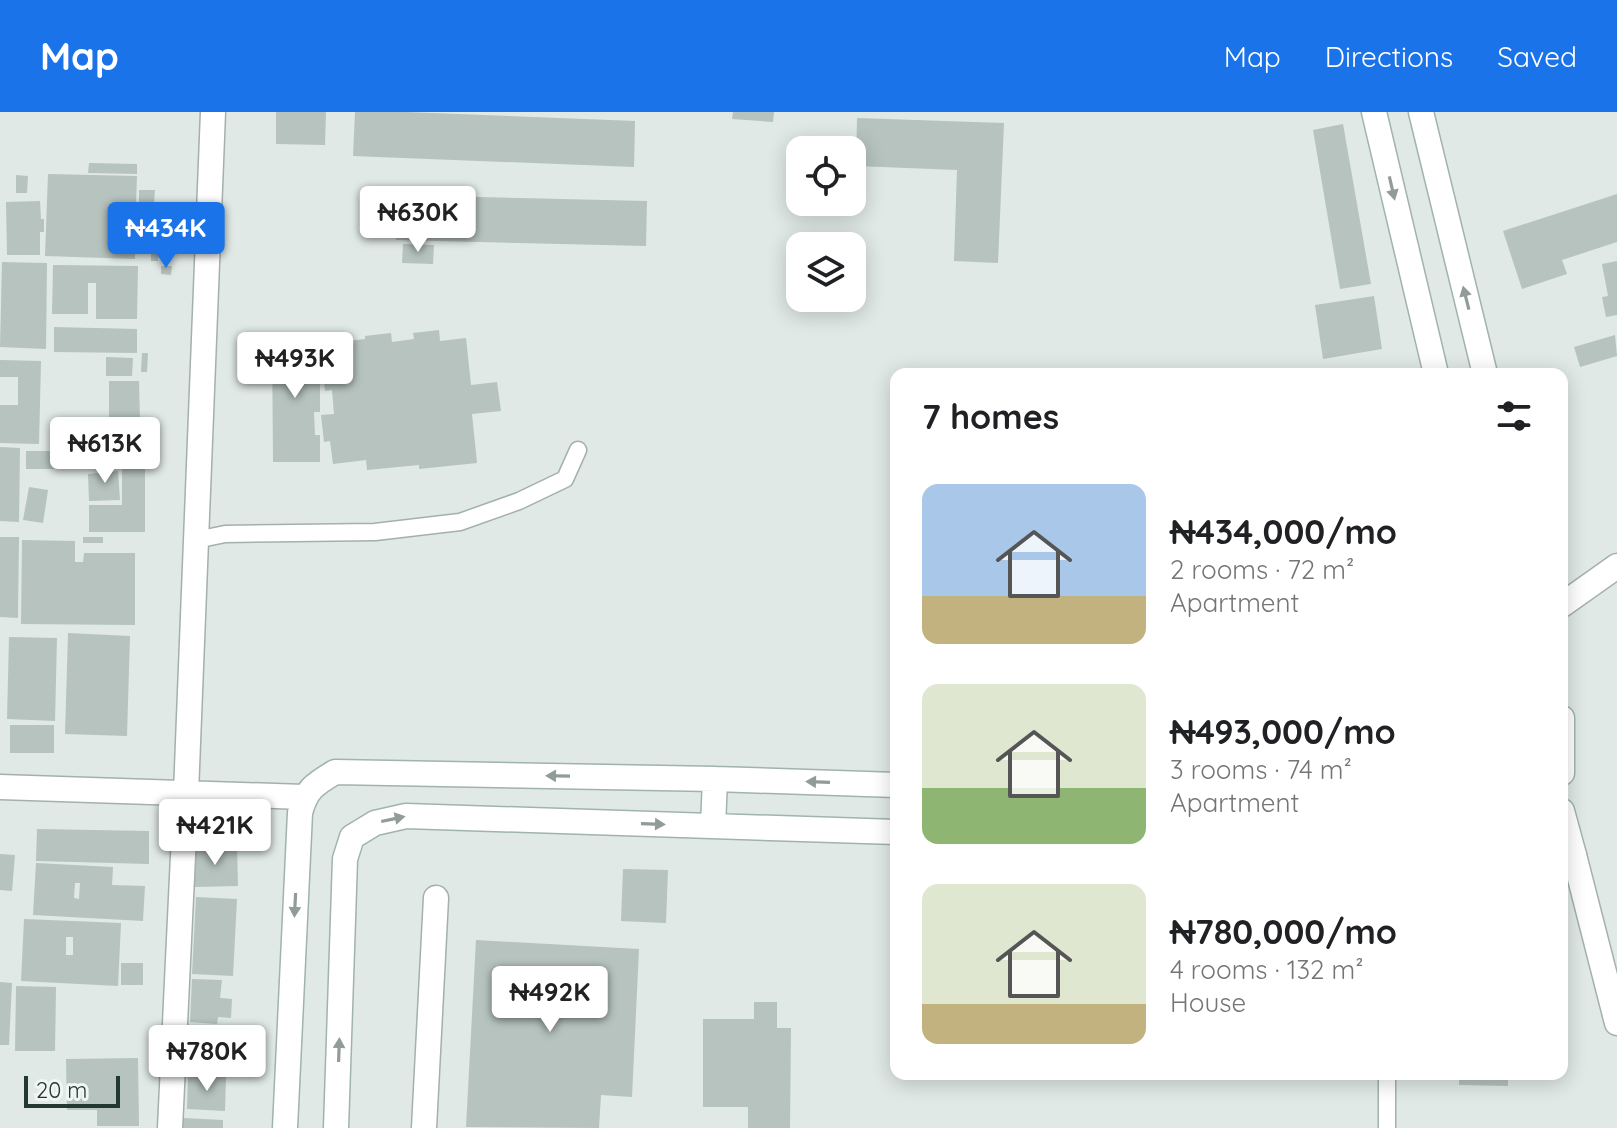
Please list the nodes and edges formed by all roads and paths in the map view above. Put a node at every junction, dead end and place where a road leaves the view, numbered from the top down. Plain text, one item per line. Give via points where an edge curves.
1 (213, 112) edge
2 (1374, 112) edge
3 (1421, 112) edge
4 (1435, 368) edge
5 (1484, 368) edge
6 (578, 450) dead end
7 (196, 540) junction
8 (1617, 566) edge
9 (1568, 601) edge
10 (715, 779) junction
11 (890, 785) edge
12 (0, 787) edge
13 (186, 793) junction
14 (304, 797) junction
15 (713, 826) junction
16 (890, 832) edge
17 (1568, 854) edge
18 (436, 898) dead end
19 (1617, 1023) edge
20 (1387, 1080) edge
21 (170, 1128) edge
22 (285, 1128) edge
23 (336, 1128) edge
24 (424, 1128) edge
25 (1387, 1128) edge

1 - 7 street
2 -> 4 street
5 -> 3 street
6 - 7 lane via 565,479 460,522 375,532 225,534
7 - 13 street
8 - 9 street
11 -> 10 street
10 -> 14 street via 335,772
10 - 15 street
12 - 13 street
13 - 14 street
13 - 21 street
14 -> 22 street
15 - 16 street
23 -> 15 street via 345,859 352,837 375,823 406,816
17 - 19 street
18 - 24 street
20 - 25 lane

